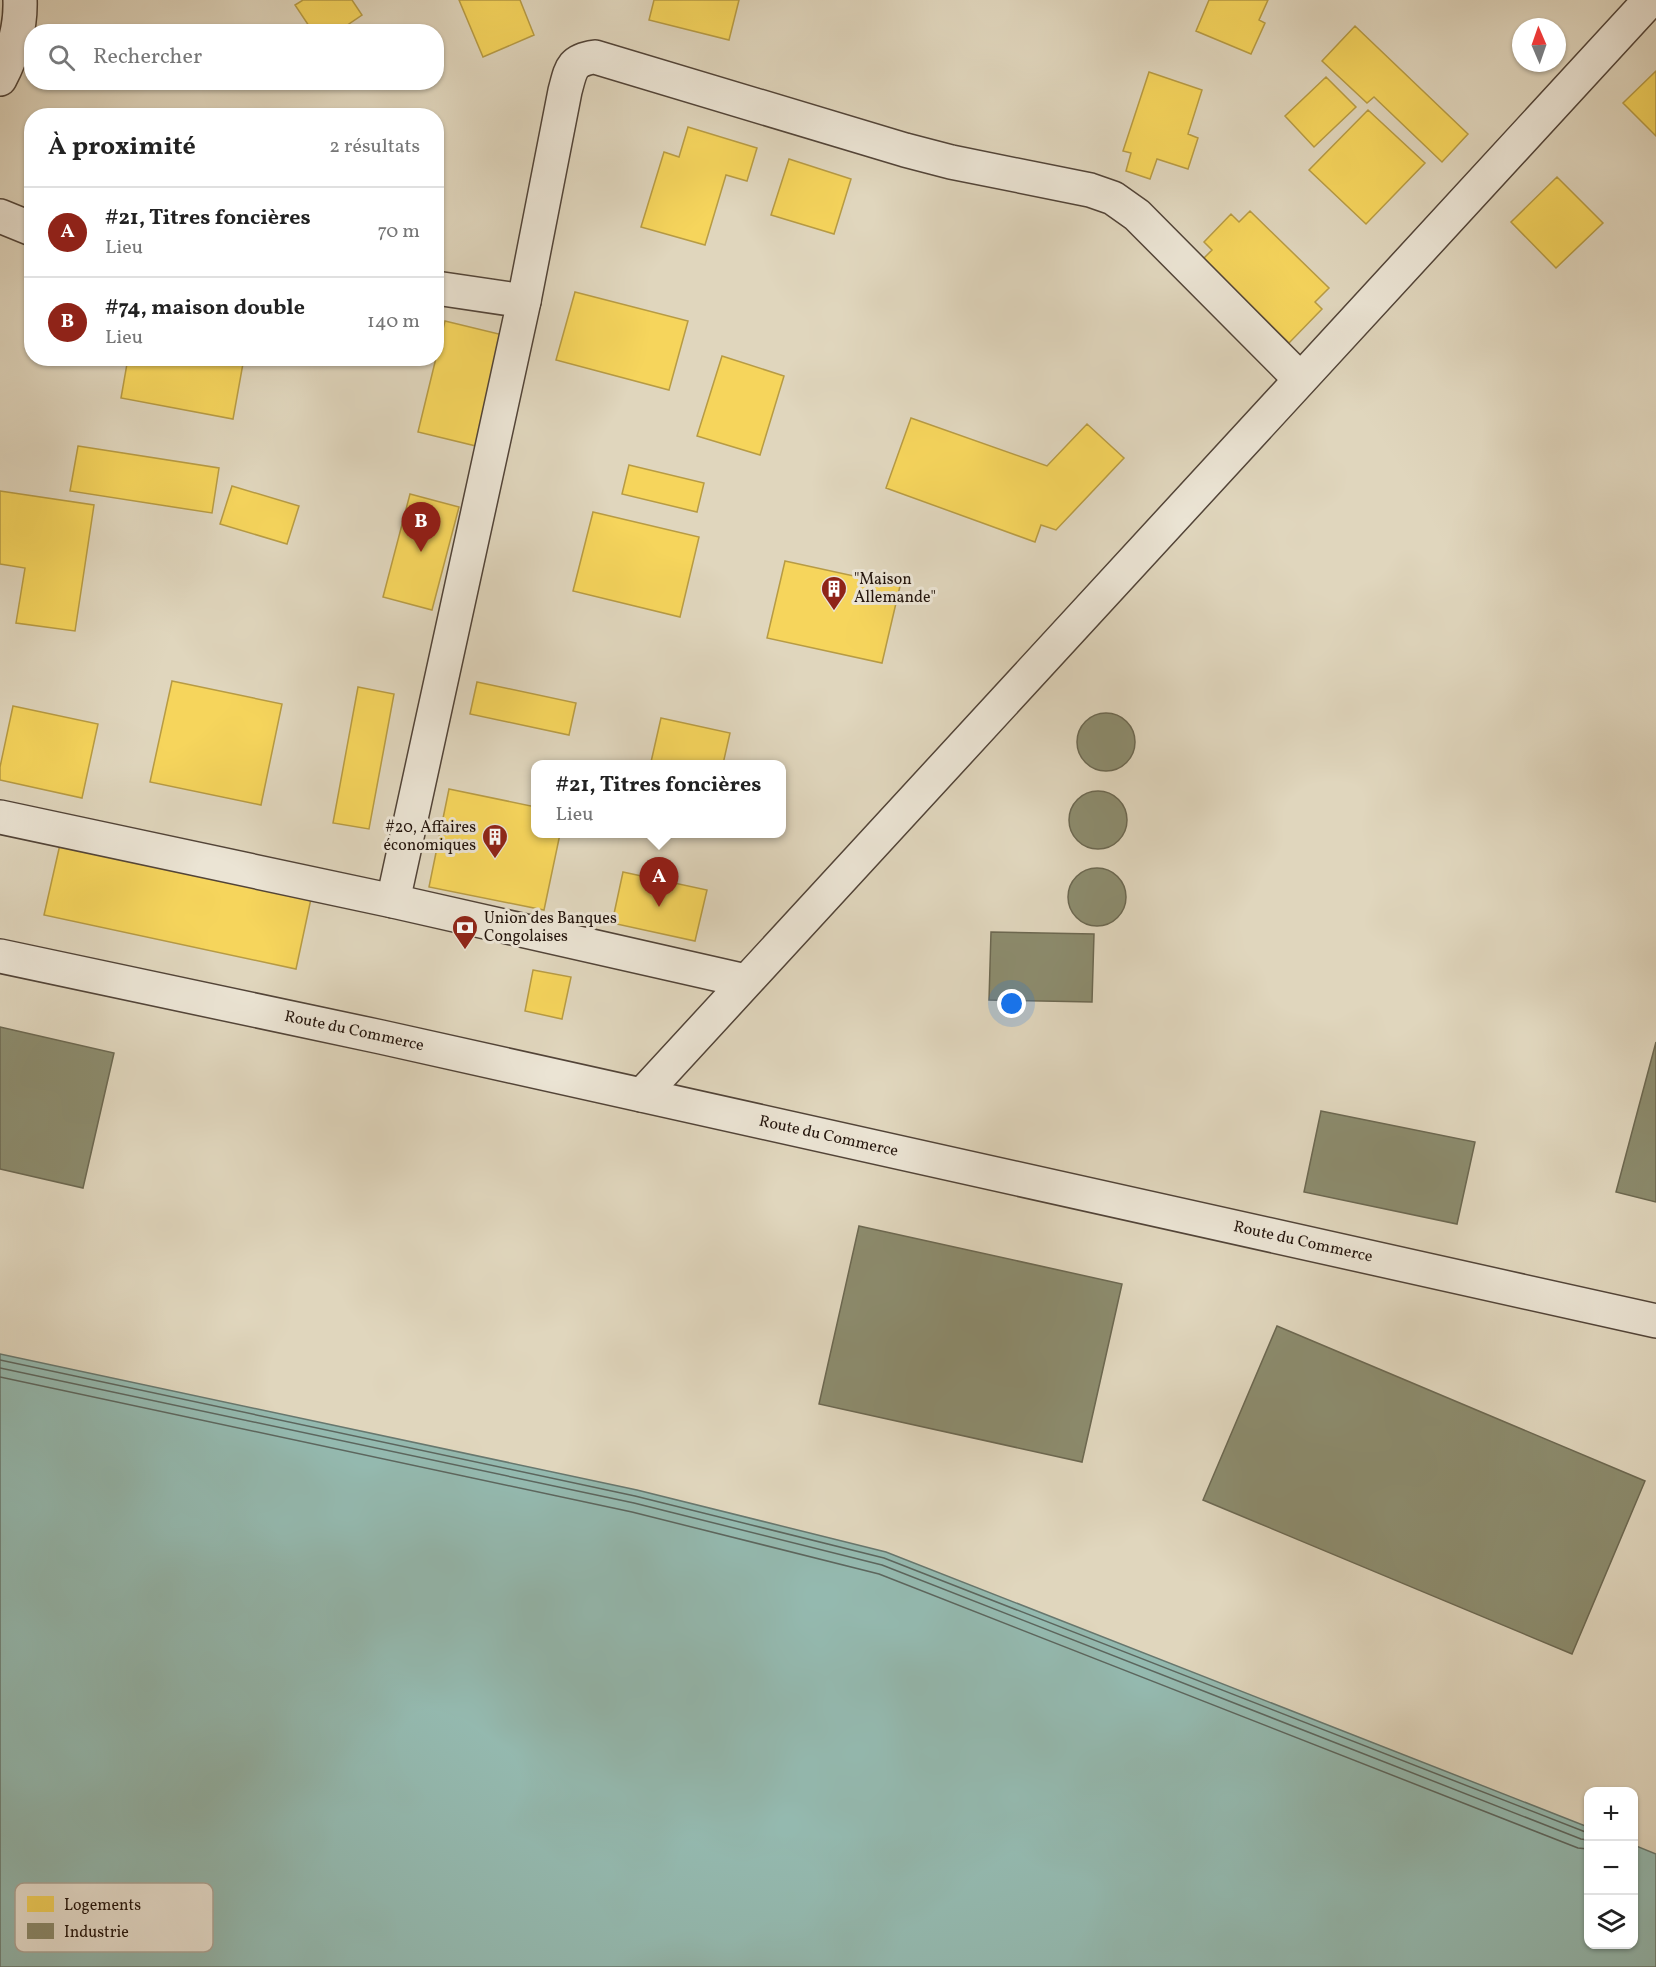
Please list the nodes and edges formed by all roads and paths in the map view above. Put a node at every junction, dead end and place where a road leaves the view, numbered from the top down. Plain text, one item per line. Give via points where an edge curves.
1 (20, 0) edge
2 (1650, 0) edge
3 (0, 79) edge
4 (0, 216) edge
5 (24, 226) edge
6 (444, 289) edge
7 (524, 301) junction
8 (1300, 379) junction
9 (0, 817) edge
10 (393, 901) junction
11 (0, 956) edge
12 (746, 981) junction
13 (642, 1095) junction
14 (1656, 1321) edge

1 - 3 street via 17,38
2 - 8 street
4 - 5 street
6 - 7 street
7 - 8 street via 565,91 572,67 582,59 595,57 905,150 1090,189 1113,198 1137,215
7 - 10 street
8 - 12 street
9 - 10 street
10 - 12 street
11 - 13 street, Route du Commerce
12 - 13 street
13 - 14 street, Route du Commerce

